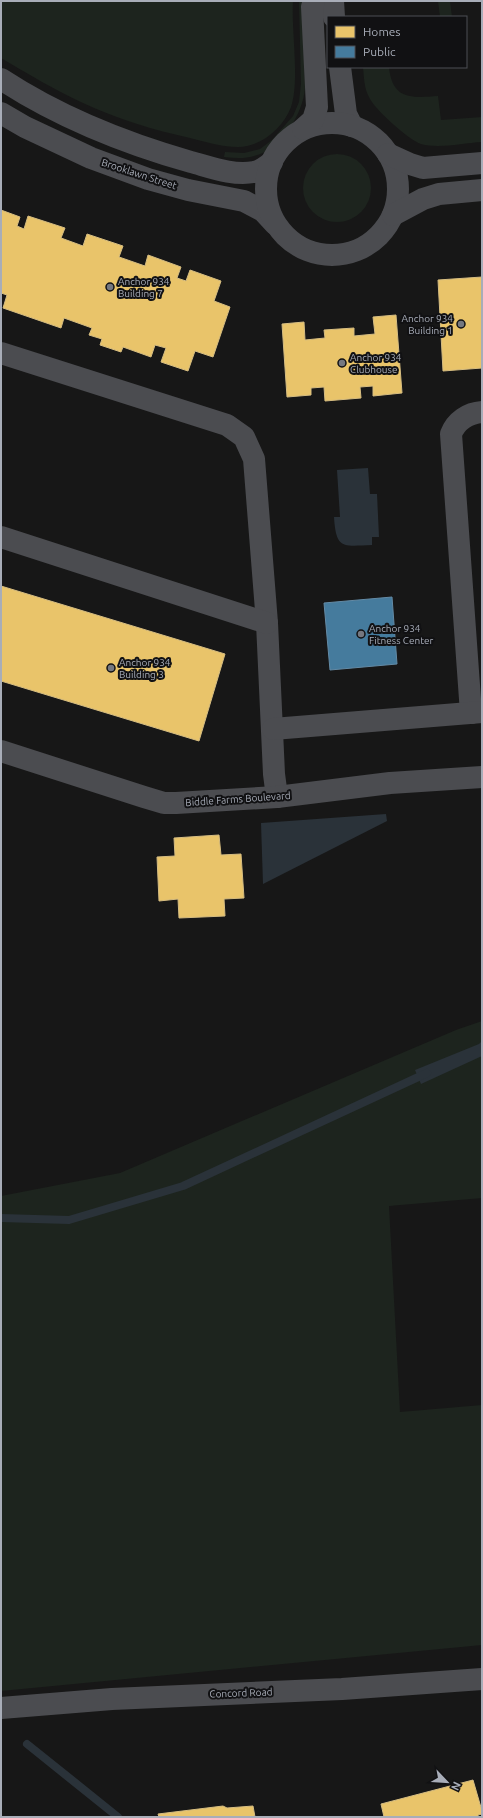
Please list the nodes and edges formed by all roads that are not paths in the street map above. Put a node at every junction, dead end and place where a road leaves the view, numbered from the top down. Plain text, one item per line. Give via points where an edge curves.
1 (314, 1) edge
2 (332, 1) edge
3 (334, 16) edge
4 (340, 68) edge
5 (1, 79) edge
6 (1, 113) edge
7 (352, 126) junction
8 (303, 129) junction
9 (388, 154) junction
10 (272, 162) junction
11 (482, 163) edge
12 (482, 190) edge
13 (393, 215) junction
14 (277, 226) junction
15 (1, 352) edge
16 (482, 412) edge
17 (1, 537) edge
18 (267, 623) junction
19 (476, 713) edge
20 (273, 729) junction
21 (1, 751) edge
22 (482, 777) edge
23 (277, 797) junction
24 (482, 1679) edge
25 (1, 1708) edge

1 - 8 street via 312,7 317,107 313,120
2 - 3 street
4 - 7 street via 346,114
5 - 10 street, Brooklawn Street via 42,104 105,134 156,152 226,171 253,172
6 - 14 street, Brooklawn Street via 24,127 90,158 148,179 244,201 263,211
7 - 8 street, Brooklawn Street via 346,123 325,122
7 - 9 street, Brooklawn Street via 365,131 381,143
8 - 10 street, Brooklawn Street via 285,142
9 - 11 street, Brooklawn Street via 423,168
9 - 13 street, Brooklawn Street via 398,179 398,201
10 - 14 street, Brooklawn Street via 266,184 268,206
12 - 13 street, Brooklawn Street via 439,194 423,199
13 - 14 street, Brooklawn Street via 376,240 356,251 334,256 312,252 292,242
15 - 18 street via 227,425 244,437 254,459
16 - 19 street via 461,420 451,434
17 - 18 street
18 - 20 street
19 - 20 street
20 - 23 street
21 - 23 street, Biddle Farms Boulevard via 164,803
22 - 23 street, Biddle Farms Boulevard via 390,783
24 - 25 street, Concord Road via 342,1689 112,1699

